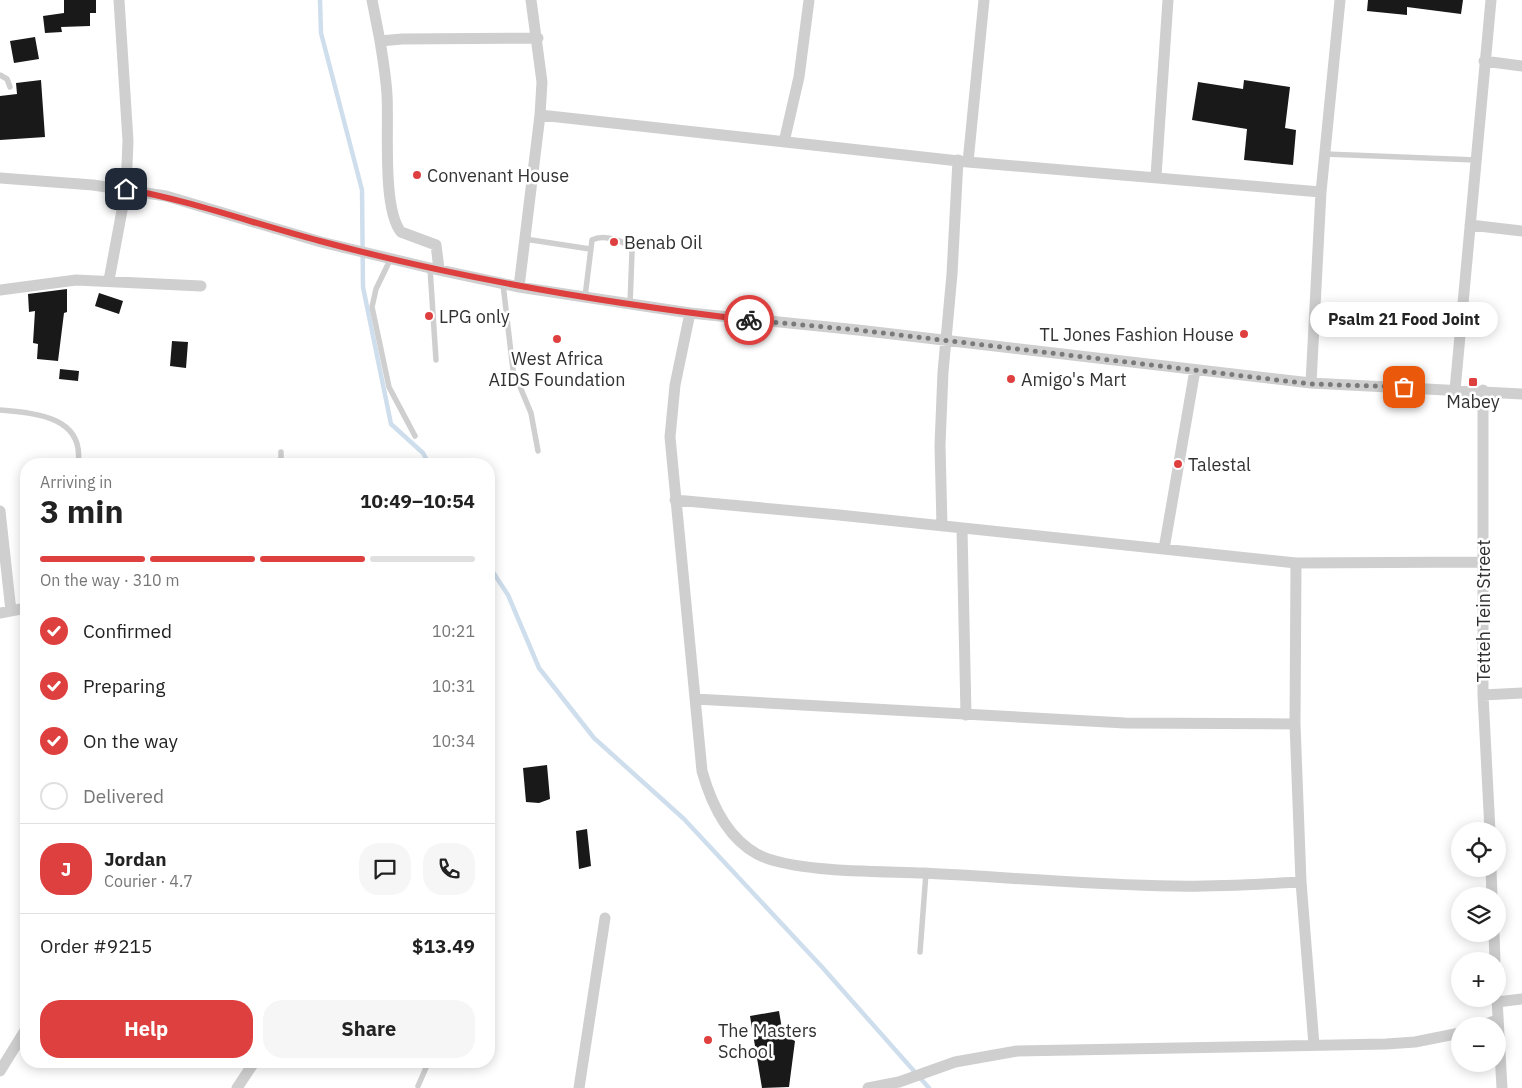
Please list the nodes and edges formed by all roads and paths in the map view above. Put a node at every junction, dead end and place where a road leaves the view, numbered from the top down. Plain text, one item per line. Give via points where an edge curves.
1 (119, 0) edge
2 (372, 0) edge
3 (531, 0) edge
4 (810, 0) edge
5 (984, 0) edge
6 (1168, 0) edge
7 (1340, 0) edge
8 (1491, 0) edge
9 (538, 38) junction
10 (380, 41) junction
11 (1484, 62) junction
12 (1522, 66) edge
13 (0, 75) edge
14 (10, 87) dead end
15 (540, 115) junction
16 (784, 142) junction
17 (1325, 154) junction
18 (1476, 160) junction
19 (963, 161) junction
20 (1156, 176) junction
21 (0, 178) edge
22 (126, 189) junction
23 (1321, 192) junction
24 (1470, 225) junction
25 (1522, 231) edge
26 (525, 239) junction
27 (590, 249) junction
28 (391, 258) junction
29 (434, 268) junction
30 (109, 280) junction
31 (503, 284) junction
32 (200, 286) dead end
33 (519, 287) junction
34 (0, 290) edge
35 (585, 298) junction
36 (630, 305) junction
37 (690, 313) junction
38 (946, 342) junction
39 (436, 360) dead end
40 (1195, 370) junction
41 (1311, 384) junction
42 (1455, 390) junction
43 (1483, 390) junction
44 (1522, 394) edge
45 (0, 410) edge
46 (415, 436) dead end
47 (538, 451) dead end
48 (281, 452) dead end
49 (78, 458) edge
50 (281, 458) edge
51 (675, 500) junction
52 (0, 511) edge
53 (942, 526) junction
54 (962, 529) junction
55 (1164, 549) junction
56 (1482, 562) junction
57 (1296, 564) junction
58 (20, 609) edge
59 (6, 612) edge
60 (1522, 693) edge
61 (1483, 695) junction
62 (695, 699) junction
63 (966, 715) junction
64 (1295, 724) junction
65 (1490, 822) edge
66 (926, 873) junction
67 (1301, 882) junction
68 (605, 918) dead end
69 (920, 952) dead end
70 (1522, 999) edge
71 (1506, 1000) edge
72 (1451, 1035) edge
73 (20, 1039) edge
74 (1314, 1045) junction
75 (250, 1068) edge
76 (426, 1068) edge
77 (0, 1071) edge
78 (1501, 1072) edge
79 (418, 1086) dead end
80 (237, 1088) edge
81 (579, 1088) edge
82 (868, 1088) edge
83 (1502, 1088) edge

1 - 22 street via 128,141
2 - 10 street
3 - 9 street
4 - 16 street via 799,77
5 - 19 street
6 - 20 street
7 - 17 street
8 - 11 street
9 - 10 street
9 - 15 street via 542,82
10 - 29 street via 387,95 393,219 401,232 436,245
11 - 12 street
11 - 18 street
13 - 14 lane via 7,79
15 - 16 street
15 - 26 street
16 - 19 street
17 - 18 lane
17 - 23 street
18 - 24 street
19 - 20 street
19 - 38 street
20 - 23 street
21 - 22 street
22 - 28 street via 166,196 321,242
22 - 30 street
23 - 41 street
24 - 25 street
24 - 42 street
26 - 27 lane
26 - 33 street
27 - 35 lane
27 - 36 lane via 592,240 597,238 630,246
28 - 29 street
28 - 46 lane via 372,307 389,387
29 - 31 street
29 - 39 lane
30 - 32 street
30 - 34 street via 76,280
31 - 33 street
31 - 47 lane via 513,370 530,413
33 - 35 street
35 - 36 street
36 - 37 street
37 - 38 street
37 - 51 street via 675,385 670,437
38 - 40 street
38 - 53 street via 940,445
40 - 41 street
40 - 55 street
41 - 42 street
42 - 43 street
43 - 44 street
43 - 56 street, Tetteh Tein Street
45 - 49 lane via 35,413 55,419 72,433 78,447
48 - 50 lane
51 - 53 street
51 - 62 street
52 - 59 street
53 - 54 street
54 - 55 street
54 - 63 street
55 - 57 street
56 - 57 street
56 - 61 street, Tetteh Tein Street
57 - 64 street
58 - 59 street
60 - 61 street
61 - 65 street, Tetteh Tein Street
62 - 63 street
62 - 66 street via 702,771 709,796 737,838 756,853 777,863
63 - 64 street via 1126,723
64 - 67 street
66 - 67 street via 1173,886
66 - 69 lane
67 - 74 street
68 - 81 street
70 - 71 street
72 - 74 street via 1415,1042
73 - 77 street
74 - 82 street via 1038,1050 990,1054 955,1062 899,1082
75 - 80 street
76 - 79 lane
78 - 83 street

